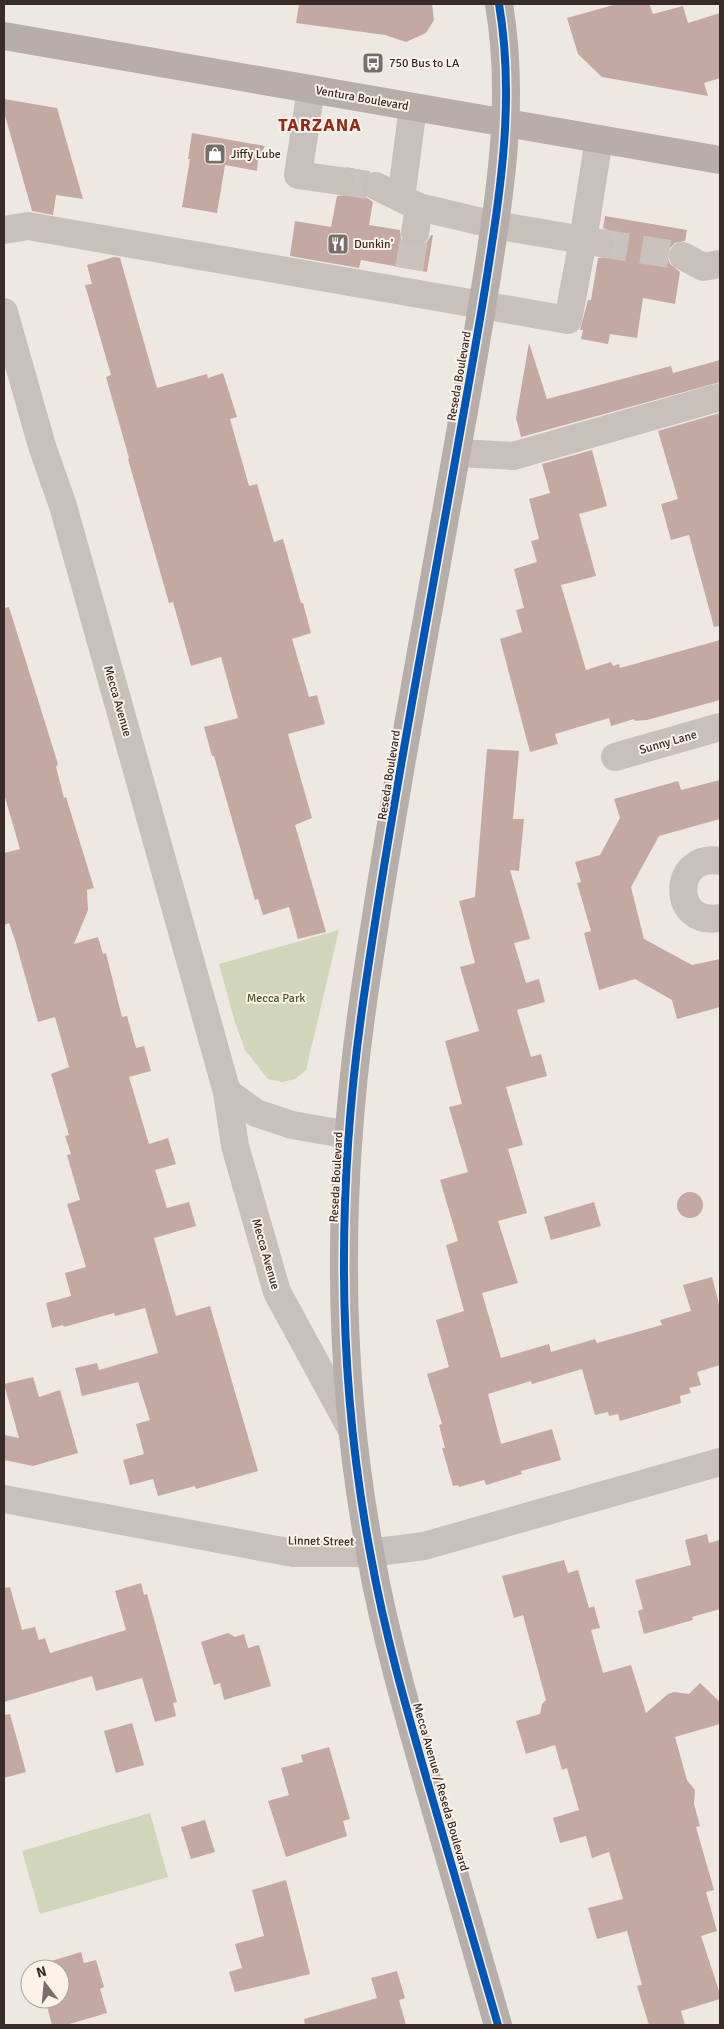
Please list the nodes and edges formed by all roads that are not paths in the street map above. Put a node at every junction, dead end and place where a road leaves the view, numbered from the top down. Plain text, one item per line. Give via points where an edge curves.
1 (499, 4) edge
2 (4, 36) edge
3 (311, 89) junction
4 (413, 107) junction
5 (506, 123) junction
6 (599, 139) junction
7 (720, 160) edge
8 (340, 181) tunnel mouth
9 (376, 186) tunnel mouth
10 (412, 212) junction
11 (495, 225) junction
12 (4, 230) edge
13 (592, 242) junction
14 (683, 256) tunnel mouth
15 (720, 264) edge
16 (483, 304) junction
17 (4, 312) edge
18 (720, 397) edge
19 (457, 453) junction
20 (720, 727) edge
21 (615, 757) dead end
22 (720, 861) edge
23 (720, 918) edge
24 (227, 1092) junction
25 (349, 1135) junction
26 (352, 1430) junction
27 (720, 1462) edge
28 (4, 1499) edge
29 (370, 1553) junction
30 (498, 2025) edge

1 - 5 main road, Reseda Boulevard via 505,43
2 - 3 main road, Ventura Boulevard
3 - 4 main road, Ventura Boulevard
3 - 8 street via 298,175
4 - 5 main road, Ventura Boulevard
4 - 10 street
5 - 6 main road, Ventura Boulevard
5 - 11 main road, Reseda Boulevard
6 - 7 main road, Ventura Boulevard
6 - 13 street
9 - 10 street
10 - 11 street
11 - 13 street
11 - 16 main road, Reseda Boulevard
12 - 16 street via 28,226 408,280
13 - 16 street via 568,320
14 - 15 street via 703,267
16 - 19 main road, Reseda Boulevard
17 - 24 street, Mecca Avenue via 42,446 63,506
18 - 19 street via 513,456
19 - 25 main road, Reseda Boulevard via 366,977
20 - 21 street, Sunny Lane
22 - 23 street via 704,861 694,866 684,880 682,893 691,911 709,919
24 - 25 street via 256,1113 292,1125
24 - 26 street, Mecca Avenue via 235,1146 277,1292
25 - 26 main road, Reseda Boulevard via 344,1222 344,1311
26 - 29 main road, Reseda Boulevard
27 - 29 street, Linnet Street via 424,1546
28 - 29 street, Linnet Street via 293,1553
29 - 30 main road, Mecca Avenue / Reseda Boulevard via 408,1712

